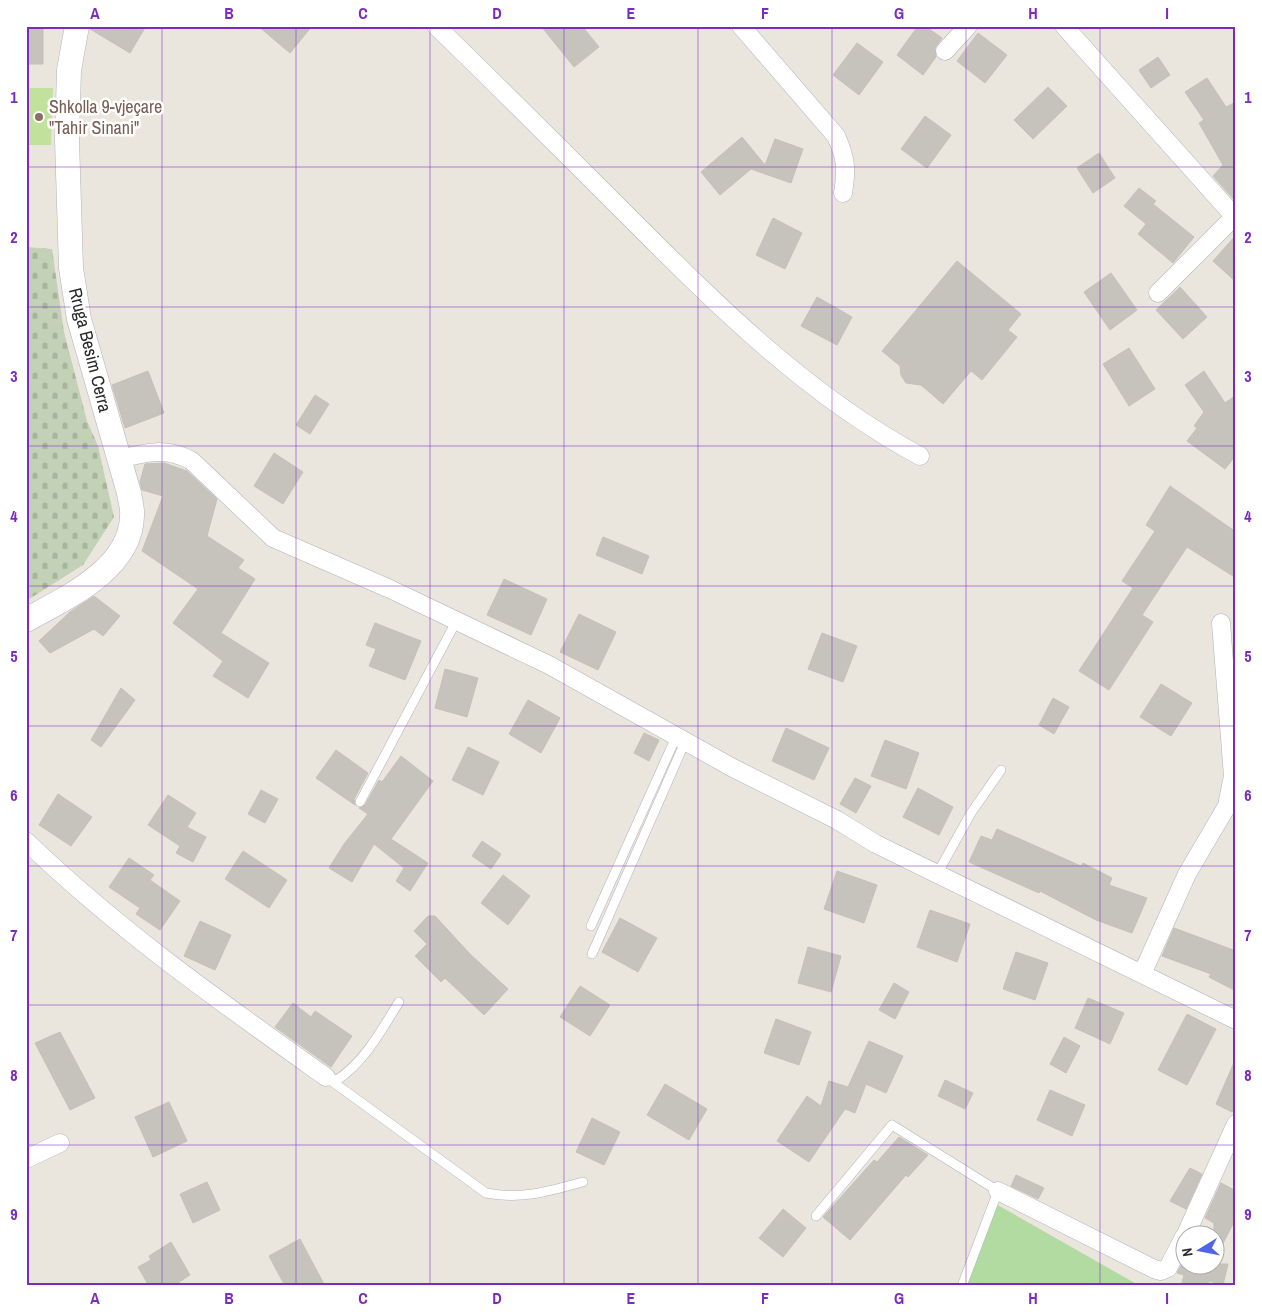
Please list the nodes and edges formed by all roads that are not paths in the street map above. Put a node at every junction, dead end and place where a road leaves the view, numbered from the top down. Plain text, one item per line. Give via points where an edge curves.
1 (77, 26) edge
2 (436, 26) edge
3 (741, 26) edge
4 (968, 26) edge
5 (1064, 26) edge
6 (945, 52) dead end
7 (842, 193) dead end
8 (1235, 215) edge
9 (1158, 293) dead end
10 (920, 456) dead end
11 (120, 459) junction
12 (26, 620) edge
13 (457, 620) junction
14 (1221, 623) dead end
15 (680, 739) junction
16 (1001, 770) dead end
17 (360, 802) dead end
18 (26, 841) edge
19 (937, 874) junction
20 (591, 926) dead end
21 (592, 954) dead end
22 (1142, 974) junction
23 (399, 1002) dead end
24 (1236, 1020) edge
25 (326, 1077) junction
26 (1236, 1124) edge
27 (60, 1143) dead end
28 (26, 1159) edge
29 (583, 1182) dead end
30 (998, 1191) junction
31 (816, 1216) dead end
32 (1190, 1224) edge
33 (1174, 1257) edge
34 (962, 1286) edge

1 - 11 street, Rruga Besim Cerra via 68,80 71,268 78,319
2 - 10 street via 719,307 835,404 877,433
3 - 7 street via 836,136 845,156 846,175
4 - 6 street
5 - 8 street
8 - 9 street
11 - 12 street, Rruga Besim Cerra via 132,516 128,536 119,554 75,592
11 - 13 street via 176,452 192,461 273,538
13 - 15 street via 549,665
13 - 17 lane
14 - 22 street via 1233,776 1226,806 1187,874
15 - 19 street
15 - 20 lane
15 - 21 lane
16 - 19 lane via 971,813
18 - 25 street via 134,937
19 - 22 street
22 - 24 street
23 - 25 lane via 379,1036 351,1071 337,1080
25 - 29 lane via 486,1193 508,1197 539,1194
26 - 32 street
27 - 28 street
30 - 31 lane via 892,1125
30 - 33 street via 1154,1269 1168,1268
30 - 34 lane

